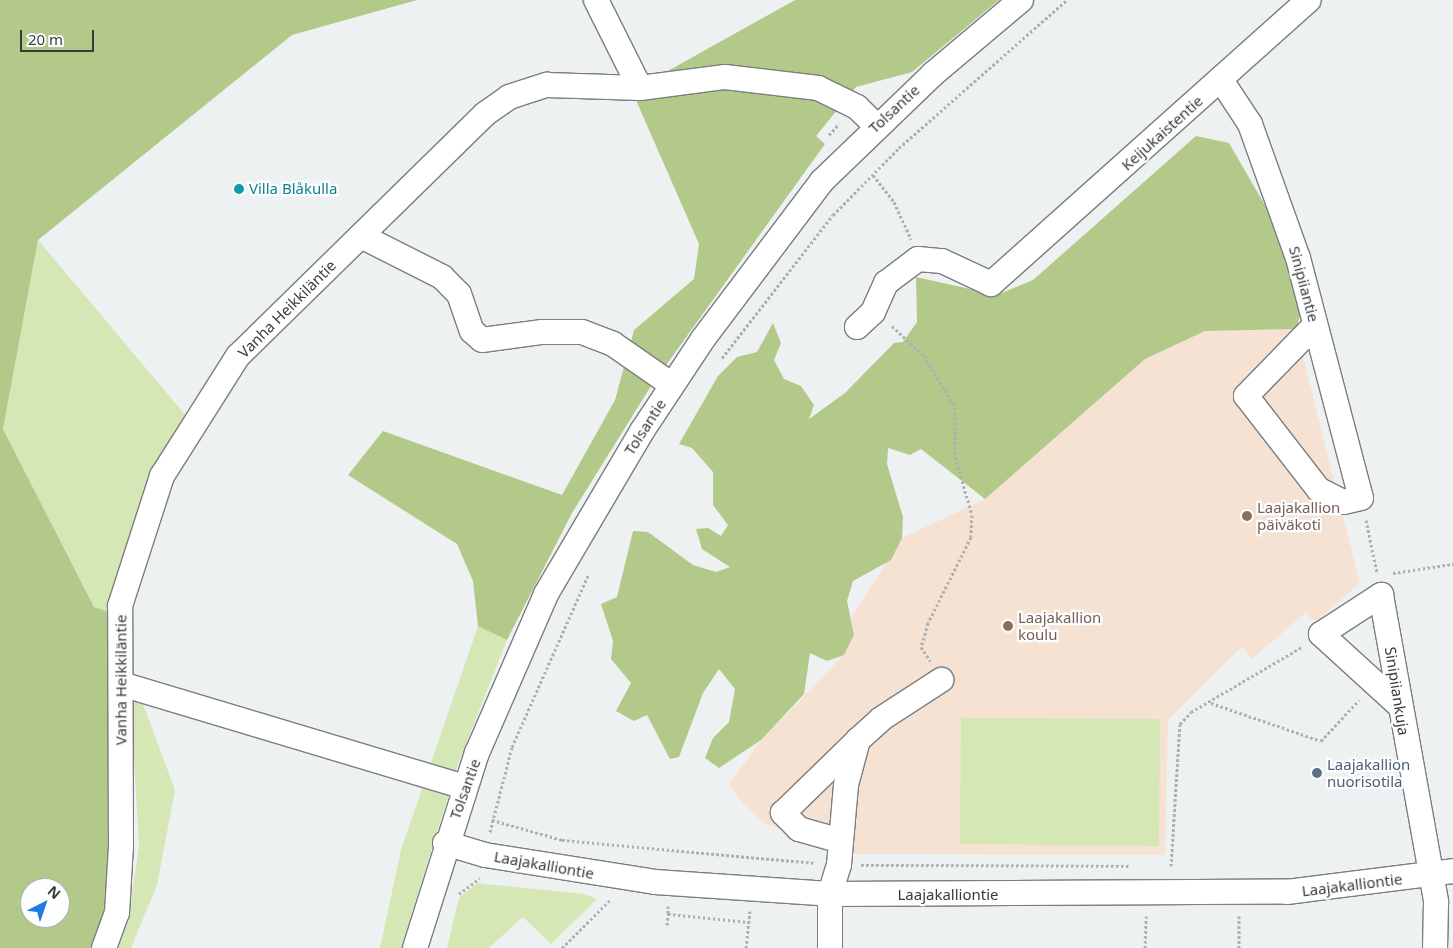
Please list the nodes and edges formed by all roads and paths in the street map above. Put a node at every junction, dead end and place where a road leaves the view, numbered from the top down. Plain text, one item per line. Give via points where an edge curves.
1 (596, 0) edge
2 (1020, 0) edge
3 (1067, 0) edge
4 (1309, 0) edge
5 (1221, 80) junction
6 (640, 88) junction
7 (876, 126) junction
8 (873, 175) junction
9 (361, 236) junction
10 (918, 259) junction
11 (865, 319) joint
12 (1315, 325) junction
13 (718, 364) dead end
14 (672, 385) junction
15 (1361, 498) junction
16 (1453, 564) edge
17 (592, 566) dead end
18 (1322, 634) junction
19 (941, 680) joint
20 (1374, 683) junction
21 (121, 684) junction
22 (1210, 703) junction
23 (1400, 706) junction
24 (858, 740) junction
25 (465, 787) junction
26 (446, 842) junction
27 (841, 842) junction
28 (839, 865) junction
29 (1141, 866) dead end
30 (1161, 866) dead end
31 (1171, 866) junction
32 (1180, 866) dead end
33 (1453, 871) edge
34 (1428, 876) junction
35 (620, 891) dead end
36 (830, 894) junction
37 (669, 895) dead end
38 (750, 902) dead end
39 (1239, 911) dead end
40 (1146, 912) dead end
41 (668, 914) junction
42 (749, 922) junction
43 (667, 925) dead end
44 (104, 948) edge
45 (415, 948) edge
46 (562, 948) edge
47 (746, 948) edge
48 (830, 948) edge
49 (1145, 948) edge
50 (1239, 948) edge
51 (1435, 948) edge

1 - 6 street
2 - 7 street, Tolsantie
3 - 8 path
4 - 5 street, Keijukaistentie
5 - 10 street, Keijukaistentie via 991,284 942,261
5 - 12 street, Sinipiiantie via 1250,124 1276,188
6 - 7 street, Vanha Heikkiläntie via 725,77 818,88 857,107
6 - 9 street, Vanha Heikkiläntie via 547,85 509,97 485,114
7 - 14 street, Tolsantie via 822,181
8 - 10 path via 894,202
8 - 13 path via 833,215
9 - 14 street via 442,277 459,294 472,331 482,340 542,332 582,332 613,344
9 - 21 street, Vanha Heikkiläntie via 238,356 162,476 120,606
10 - 11 street via 886,283
11 - 19 path via 924,356 955,407 955,457 972,515 971,537 928,623 921,647
12 - 15 street, Sinipiiantie
12 - 15 street via 1246,396 1319,490 1343,502
14 - 25 street, Tolsantie via 546,594
15 - 16 path via 1378,576
17 - 28 path via 512,746 492,820 562,840
18 - 20 street
18 - 22 path
18 - 23 street, Sinipiiankuja via 1381,595
19 - 24 street via 881,718
20 - 22 path via 1321,741
20 - 23 street
21 - 25 street
21 - 44 street, Vanha Heikkiläntie via 117,913
22 - 31 path via 1185,717 1177,735
23 - 34 street, Sinipiiankuja
24 - 27 street via 846,786
24 - 27 street via 783,813 800,829
25 - 26 street, Tolsantie
26 - 36 street, Laajakalliontie via 485,855 655,882
26 - 45 street, Tolsantie
27 - 28 street
28 - 29 path
28 - 36 street
30 - 31 path
31 - 32 path
33 - 34 street, Laajakalliontie
34 - 36 street, Laajakalliontie via 1287,892
34 - 51 street, Sinipiiankuja via 1436,902
35 - 46 path
36 - 48 street
37 - 41 path
38 - 42 path
39 - 50 path
40 - 49 path
41 - 42 path
41 - 43 path
42 - 47 path

